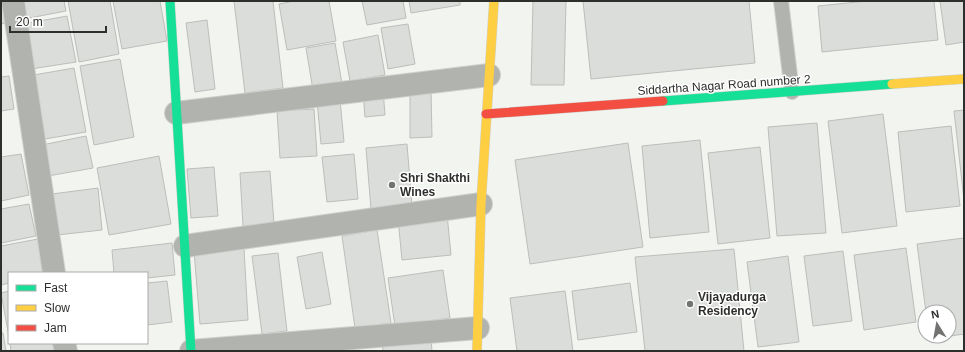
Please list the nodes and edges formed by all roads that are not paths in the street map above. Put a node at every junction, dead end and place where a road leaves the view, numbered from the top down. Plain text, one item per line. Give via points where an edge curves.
1 (13, 1) edge
2 (170, 1) edge
3 (494, 1) edge
4 (781, 1) edge
5 (489, 75) junction
6 (964, 79) edge
7 (792, 92) junction
8 (176, 112) junction
9 (486, 114) junction
10 (481, 204) junction
11 (185, 246) junction
12 (54, 272) edge
13 (478, 328) junction
14 (191, 351) edge
15 (477, 351) edge

1 - 12 street
2 - 8 street
3 - 5 street
4 - 7 lane
5 - 8 street
5 - 9 street
6 - 7 street, Siddartha Nagar Road number 2
7 - 9 street, Siddartha Nagar Road number 2
8 - 11 street
9 - 10 street
10 - 11 street
10 - 13 street
11 - 14 street
13 - 14 street
13 - 15 street

